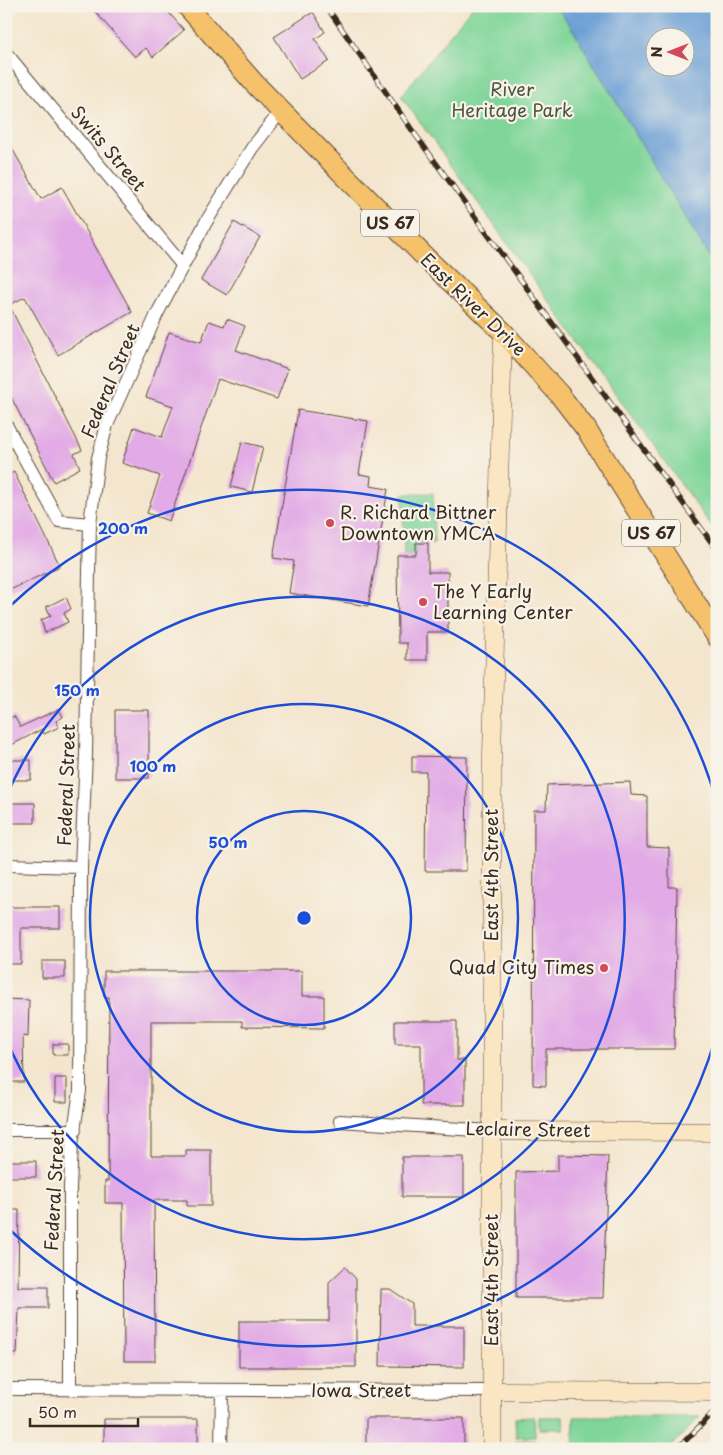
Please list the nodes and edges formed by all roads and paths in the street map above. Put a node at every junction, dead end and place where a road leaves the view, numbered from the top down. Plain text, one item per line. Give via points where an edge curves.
1 (187, 6) edge
2 (6, 53) edge
3 (281, 111) junction
4 (183, 266) junction
5 (503, 332) junction
6 (6, 425) edge
7 (90, 524) junction
8 (717, 637) edge
9 (6, 865) edge
10 (81, 867) junction
11 (340, 1121) dead end
12 (6, 1130) edge
13 (75, 1130) junction
14 (491, 1131) junction
15 (717, 1132) edge
16 (70, 1388) junction
17 (6, 1389) edge
18 (222, 1390) junction
19 (492, 1391) junction
20 (717, 1392) edge
21 (222, 1449) edge
22 (492, 1449) edge

1 - 3 main road, East River Drive / US 67
2 - 4 street, Swits Street
3 - 4 street, Federal Street via 252,148
3 - 5 main road, East River Drive / US 67
4 - 7 street, Federal Street via 157,314 107,425 98,458
5 - 8 main road, East River Drive / US 67 via 586,429
5 - 14 main road, East 4th Street via 492,756
6 - 7 street via 59,521
7 - 10 street, Federal Street
9 - 10 street
10 - 13 street, Federal Street via 80,1091
11 - 14 street, Leclaire Street
12 - 13 street
13 - 16 street, Federal Street via 70,1187
14 - 15 main road, Leclaire Street
14 - 19 main road, East 4th Street
16 - 17 street, Iowa Street
16 - 18 street, Iowa Street
18 - 19 street, Iowa Street
18 - 21 street
19 - 20 main road, Iowa Street
19 - 22 main road, East 4th Street

